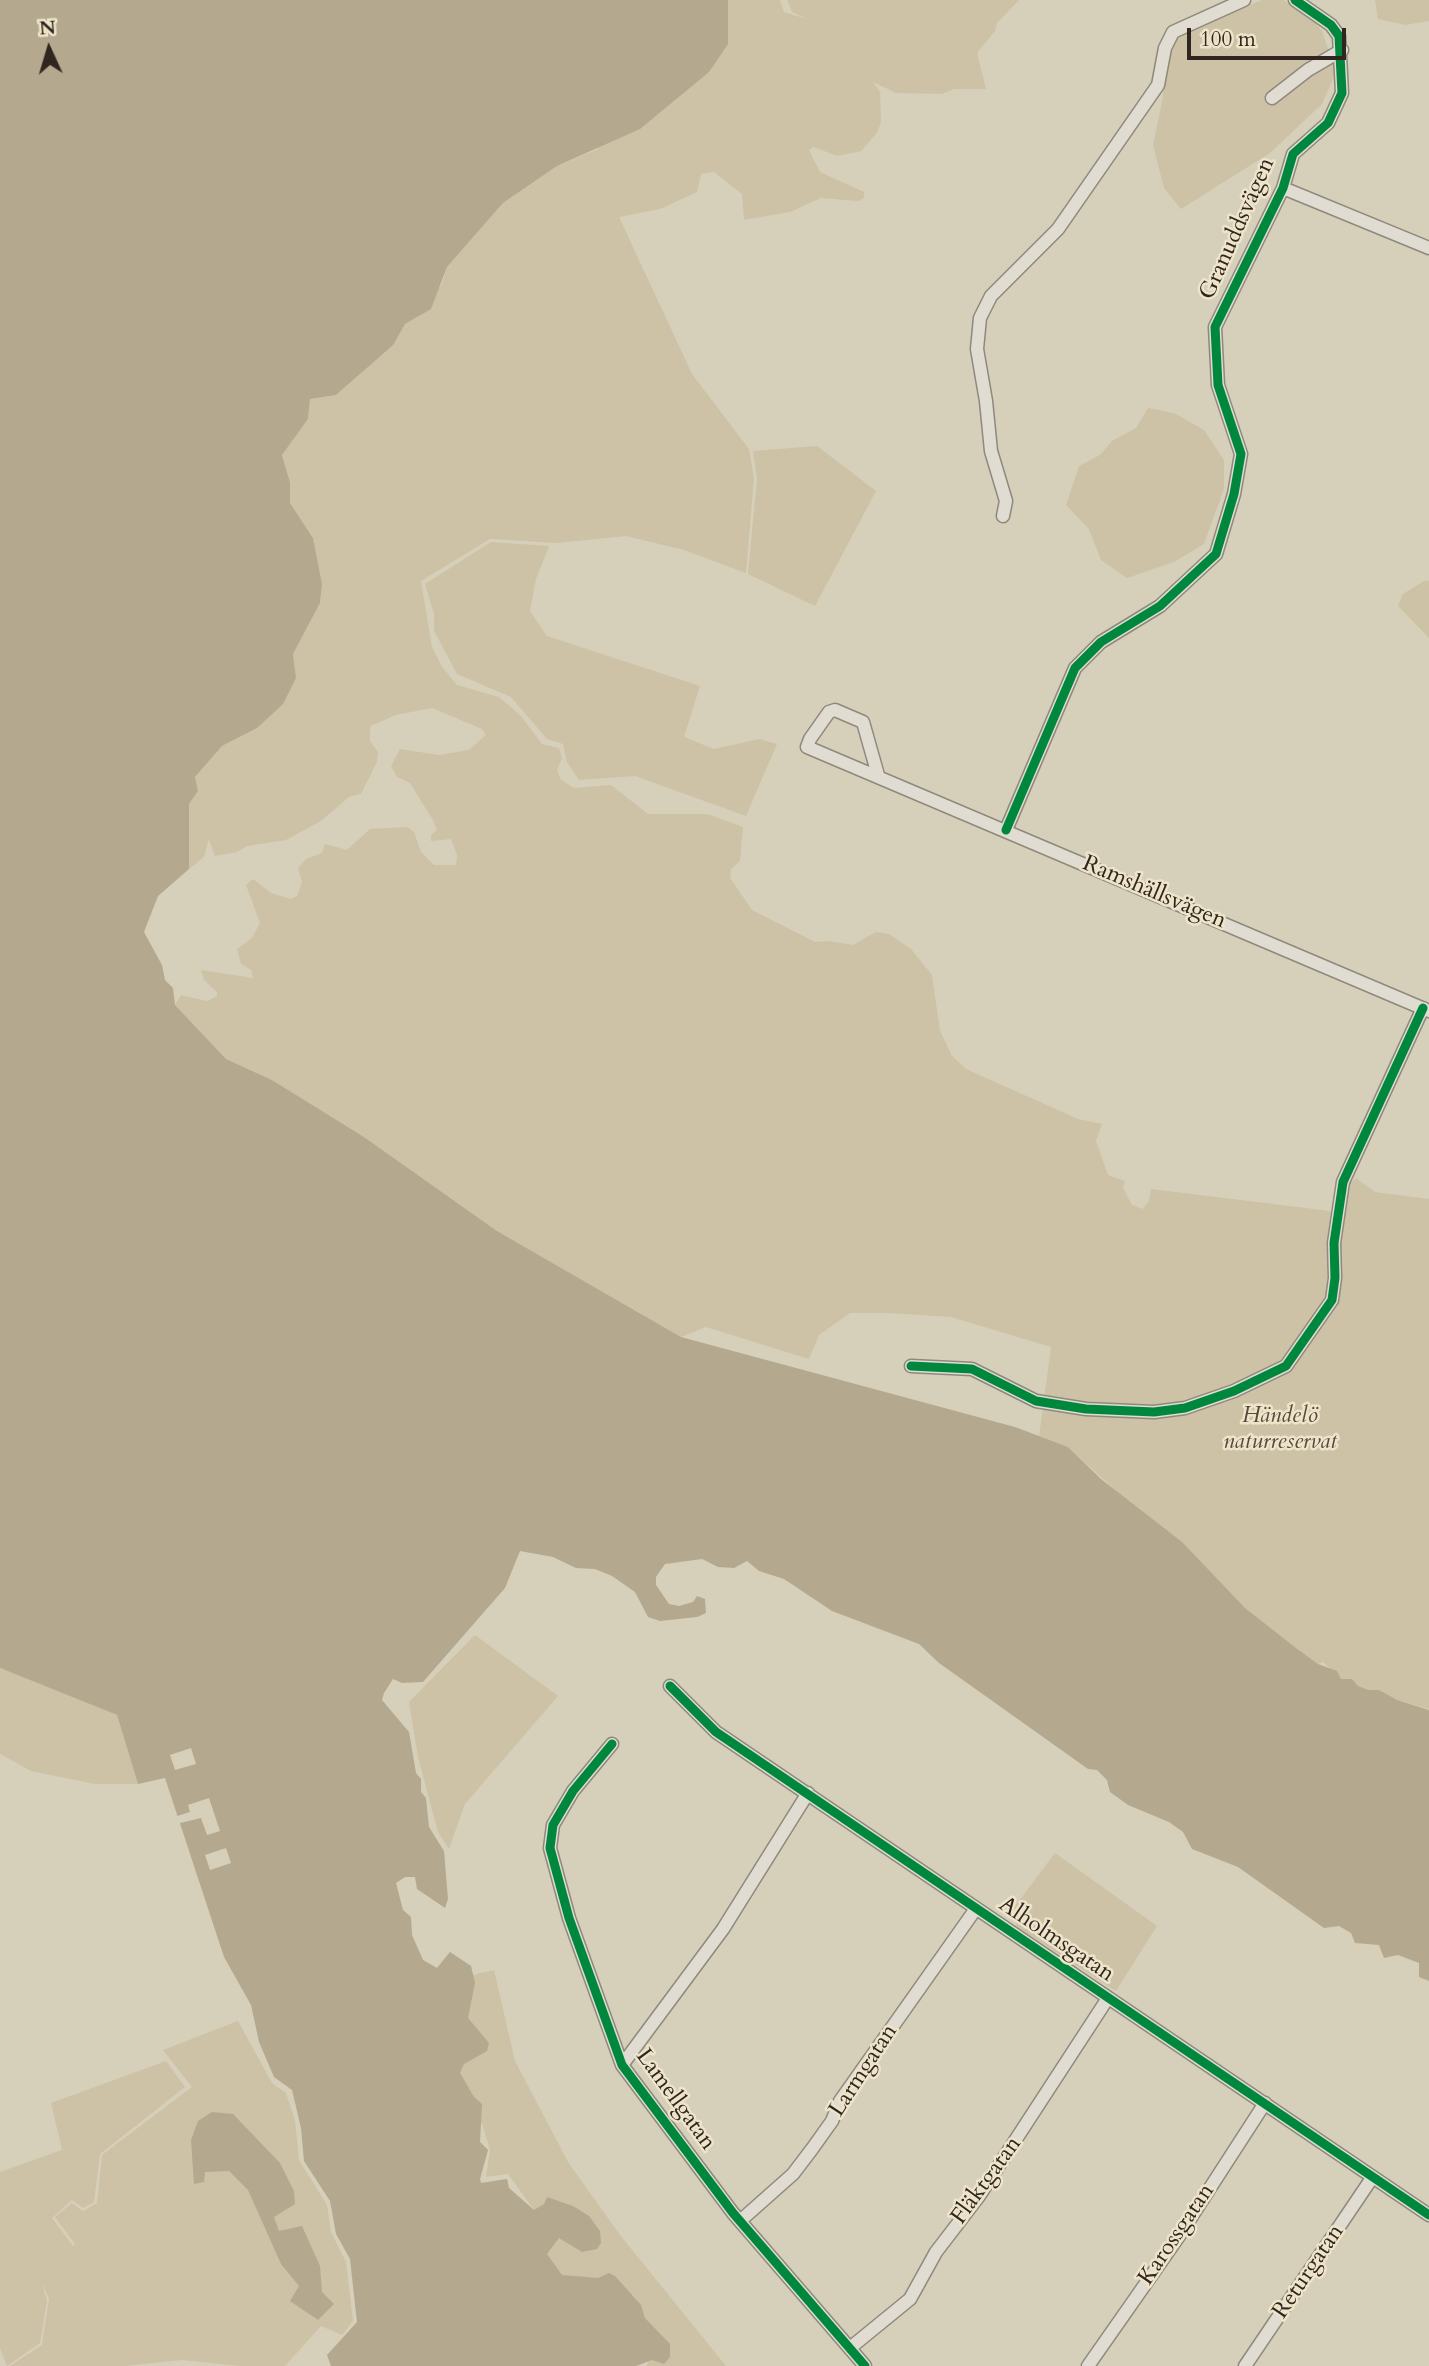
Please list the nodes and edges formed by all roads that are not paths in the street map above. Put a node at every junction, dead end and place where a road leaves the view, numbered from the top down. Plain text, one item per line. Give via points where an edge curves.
1 (1244, 0) edge
2 (1295, 0) edge
3 (1342, 50) junction
4 (1272, 98) dead end
5 (1283, 188) junction
6 (1429, 248) edge
7 (1003, 516) dead end
8 (878, 775) junction
9 (1006, 830) junction
10 (1426, 1009) edge
11 (911, 1366) dead end
12 (670, 1686) dead end
13 (612, 1744) dead end
14 (808, 1793) junction
15 (975, 1910) junction
16 (1108, 1998) junction
17 (622, 2065) junction
18 (1265, 2103) junction
19 (1372, 2178) junction
20 (1429, 2215) edge
21 (740, 2221) junction
22 (850, 2347) junction
23 (865, 2366) edge
24 (1088, 2366) edge
25 (1245, 2366) edge

1 - 7 street via 1173,32 1158,85 1059,229 991,296 980,318 977,349 991,451 1006,501
2 - 3 street, Granuddsvägen via 1331,25
3 - 4 street
3 - 5 street, Granuddsvägen via 1344,73 1338,106 1328,122 1293,154
5 - 6 street
5 - 9 street, Granuddsvägen via 1215,327 1218,385 1241,454 1216,554 1160,606 1101,642 1075,668
8 - 8 street, Ramshällsvägen via 807,747 829,712 835,710 863,722
8 - 9 street, Ramshällsvägen
9 - 10 street, Ramshällsvägen
10 - 11 street via 1343,1182 1332,1300 1286,1366 1210,1400 1154,1412 1036,1401 972,1369
12 - 14 street, Alholmsgatan via 716,1732
13 - 17 street, Lamellgatan via 573,1791 553,1825 550,1848 569,1918
14 - 15 street, Alholmsgatan
14 - 17 street via 723,1929
15 - 16 street, Alholmsgatan
15 - 21 street, Larmgatan via 840,2101 812,2149 793,2174
16 - 18 street, Alholmsgatan
16 - 22 street, Fläktgatan via 1009,2152 936,2252 910,2300
17 - 21 street, Lamellgatan
18 - 19 street, Alholmsgatan
18 - 24 street, Karossgatan
19 - 20 street, Alholmsgatan
19 - 25 street, Returgatan
21 - 22 street, Lamellgatan
22 - 23 street, Lamellgatan

